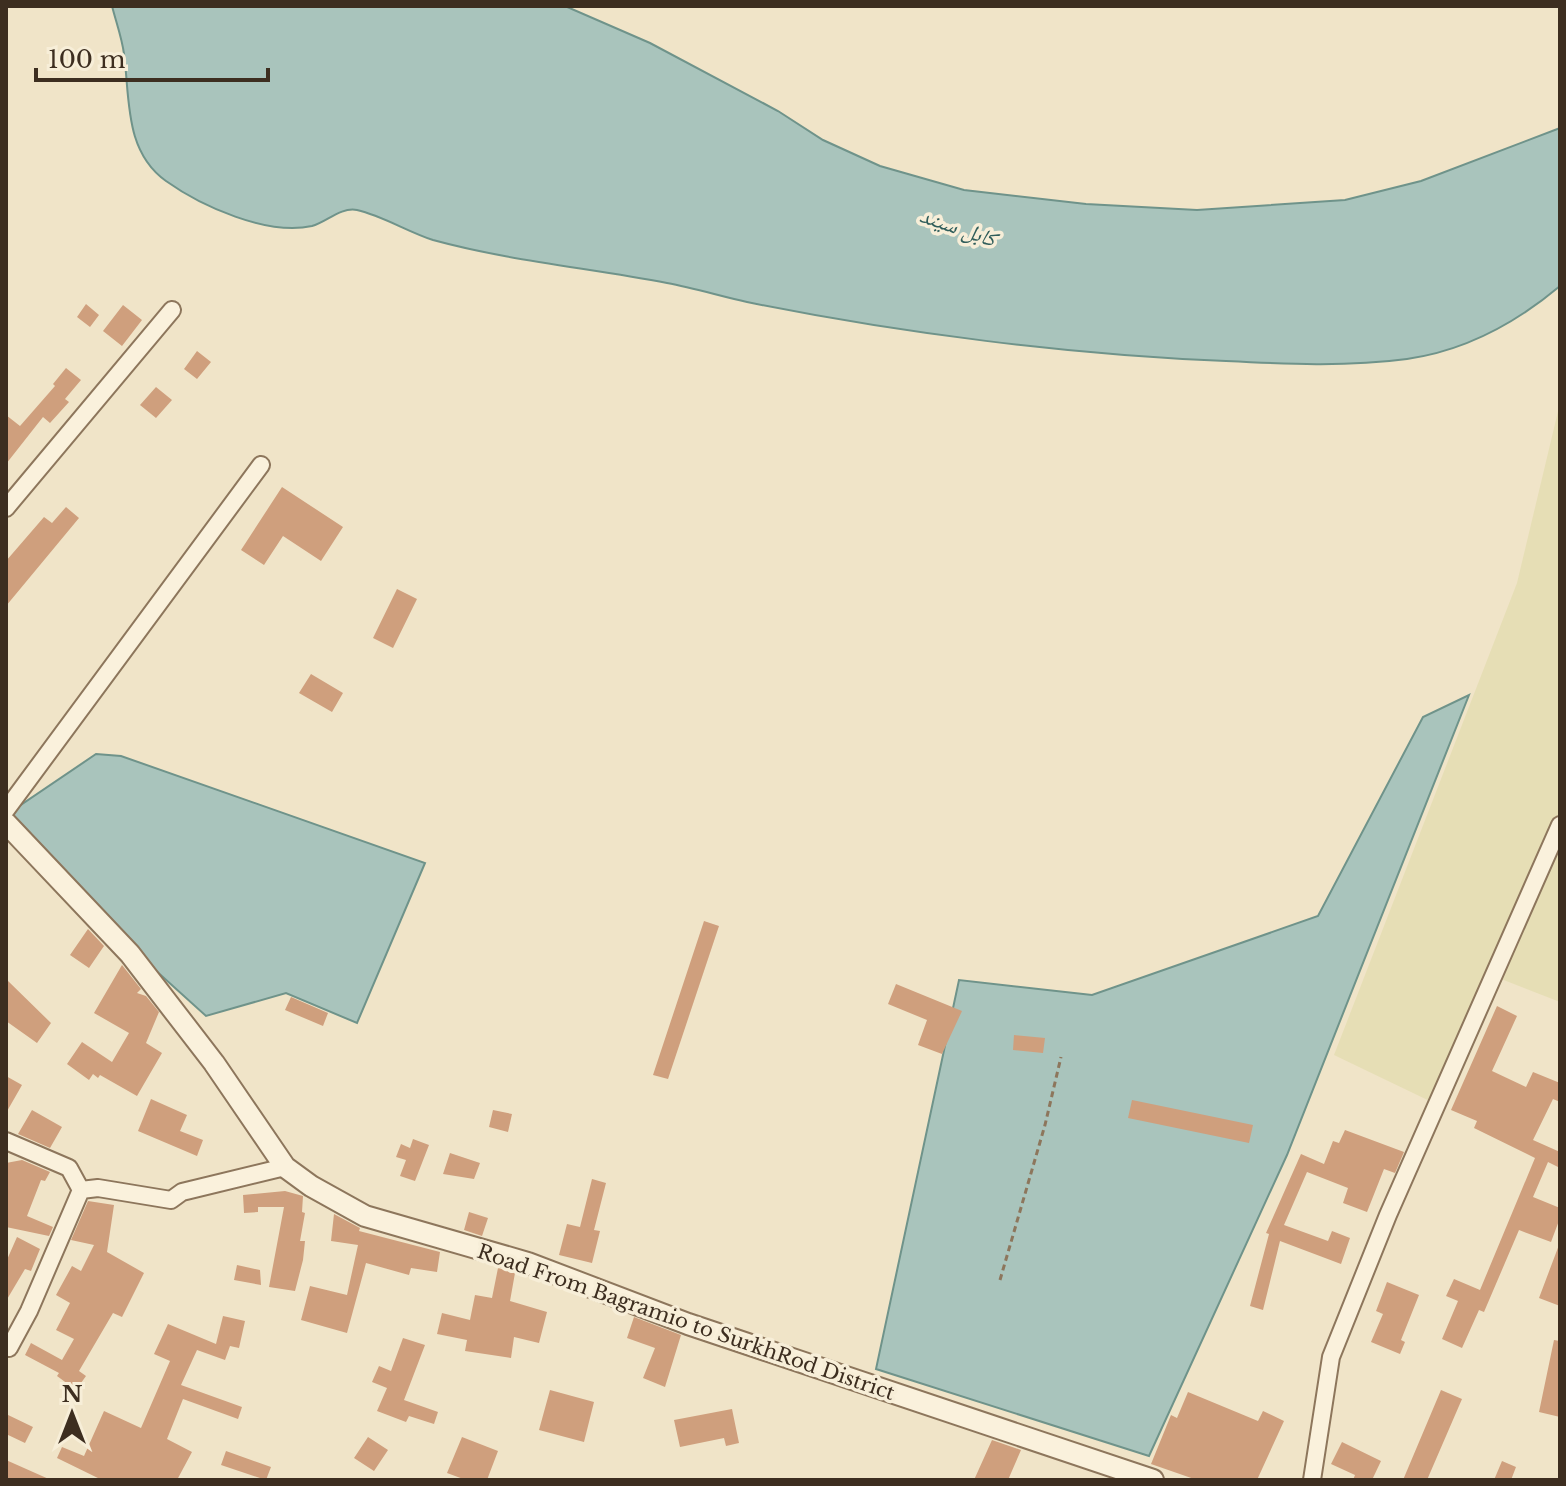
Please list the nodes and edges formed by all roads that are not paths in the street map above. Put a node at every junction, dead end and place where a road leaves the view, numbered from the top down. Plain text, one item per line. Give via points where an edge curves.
1 (172, 310) dead end
2 (261, 465) dead end
3 (6, 508) edge
4 (6, 810) edge
5 (6, 823) edge
6 (1560, 825) edge
7 (6, 1141) edge
8 (285, 1167) junction
9 (81, 1190) junction
10 (9, 1348) dead end
11 (1153, 1480) edge
12 (1312, 1480) edge

1 - 3 street
2 - 4 street
5 - 8 street, Road From Bagramio to SurkhRod District via 157,987
6 - 12 street via 1331,1357
7 - 9 street via 69,1168
8 - 9 street via 182,1192 171,1200
8 - 11 street, Road From Bagramio to SurkhRod District via 365,1216 528,1263 688,1324
9 - 10 street

